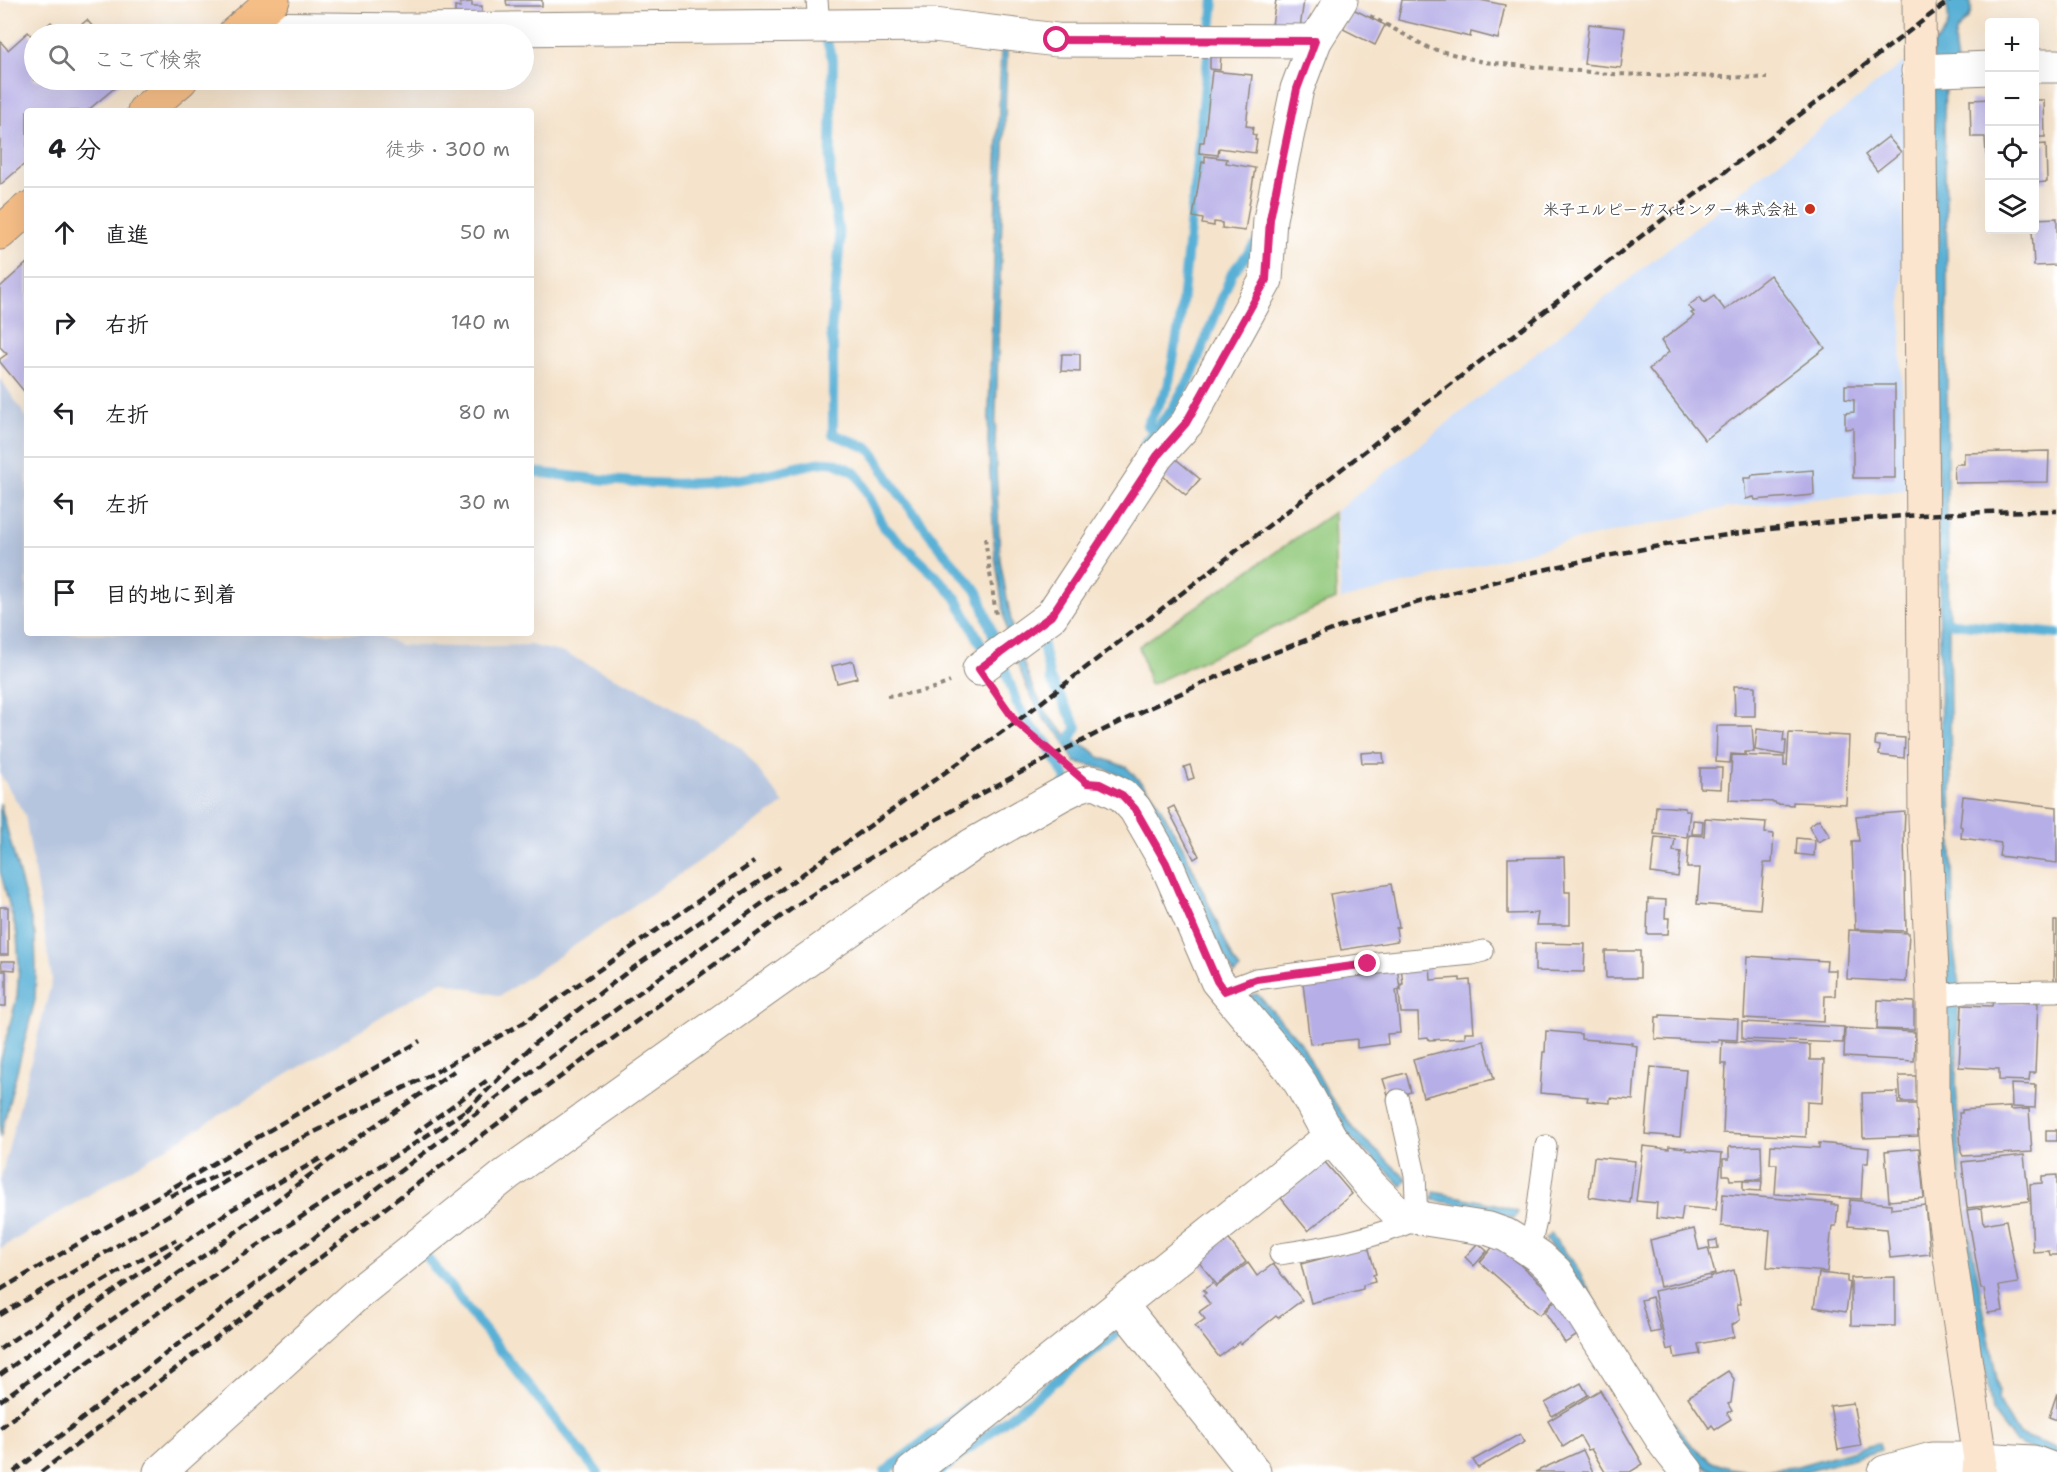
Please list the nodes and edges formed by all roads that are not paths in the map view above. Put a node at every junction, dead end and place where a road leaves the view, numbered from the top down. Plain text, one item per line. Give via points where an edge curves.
1 (273, 0) edge
2 (1341, 0) edge
3 (1919, 0) edge
4 (818, 13) edge
5 (246, 24) edge
6 (534, 25) edge
7 (1315, 41) junction
8 (2039, 66) edge
9 (2057, 66) edge
10 (1975, 68) edge
11 (1918, 71) junction
12 (169, 90) edge
13 (148, 108) edge
14 (24, 212) edge
15 (0, 233) edge
16 (979, 669) road end
17 (1483, 951) dead end
18 (1224, 991) junction
19 (2057, 991) edge
20 (1949, 994) junction
21 (1398, 1100) dead end
22 (1330, 1137) junction
23 (1546, 1146) dead end
24 (1417, 1219) junction
25 (1524, 1246) junction
26 (1280, 1254) dead end
27 (1121, 1305) junction
28 (1980, 1465) edge
29 (2057, 1471) edge
30 (160, 1472) edge
31 (912, 1472) edge
32 (1254, 1472) edge
33 (1687, 1472) edge
34 (1884, 1472) edge

1 - 5 highway
2 - 7 street
3 - 11 street
4 - 6 street
4 - 7 street via 1057,40
7 - 16 street via 1297,89 1270,219 1266,280 1186,423 1157,456 1051,616
8 - 9 street
10 - 11 street
11 - 20 street via 1925,819
12 - 13 highway
14 - 15 highway
17 - 18 lane via 1256,979
18 - 22 street via 1301,1084
18 - 30 street via 1166,863 1135,809 1122,795 1100,784 1087,783 1062,794 972,845 507,1174 357,1294
19 - 20 lane
20 - 28 street via 1933,1104 1941,1197
21 - 24 lane via 1415,1175
22 - 24 street via 1400,1215
22 - 27 street
23 - 25 lane via 1536,1221
24 - 25 street via 1489,1229
24 - 26 lane via 1398,1228 1320,1248
25 - 33 street via 1556,1272 1665,1444
27 - 31 street
27 - 32 street
28 - 29 street via 2033,1462
28 - 34 street via 1932,1459

